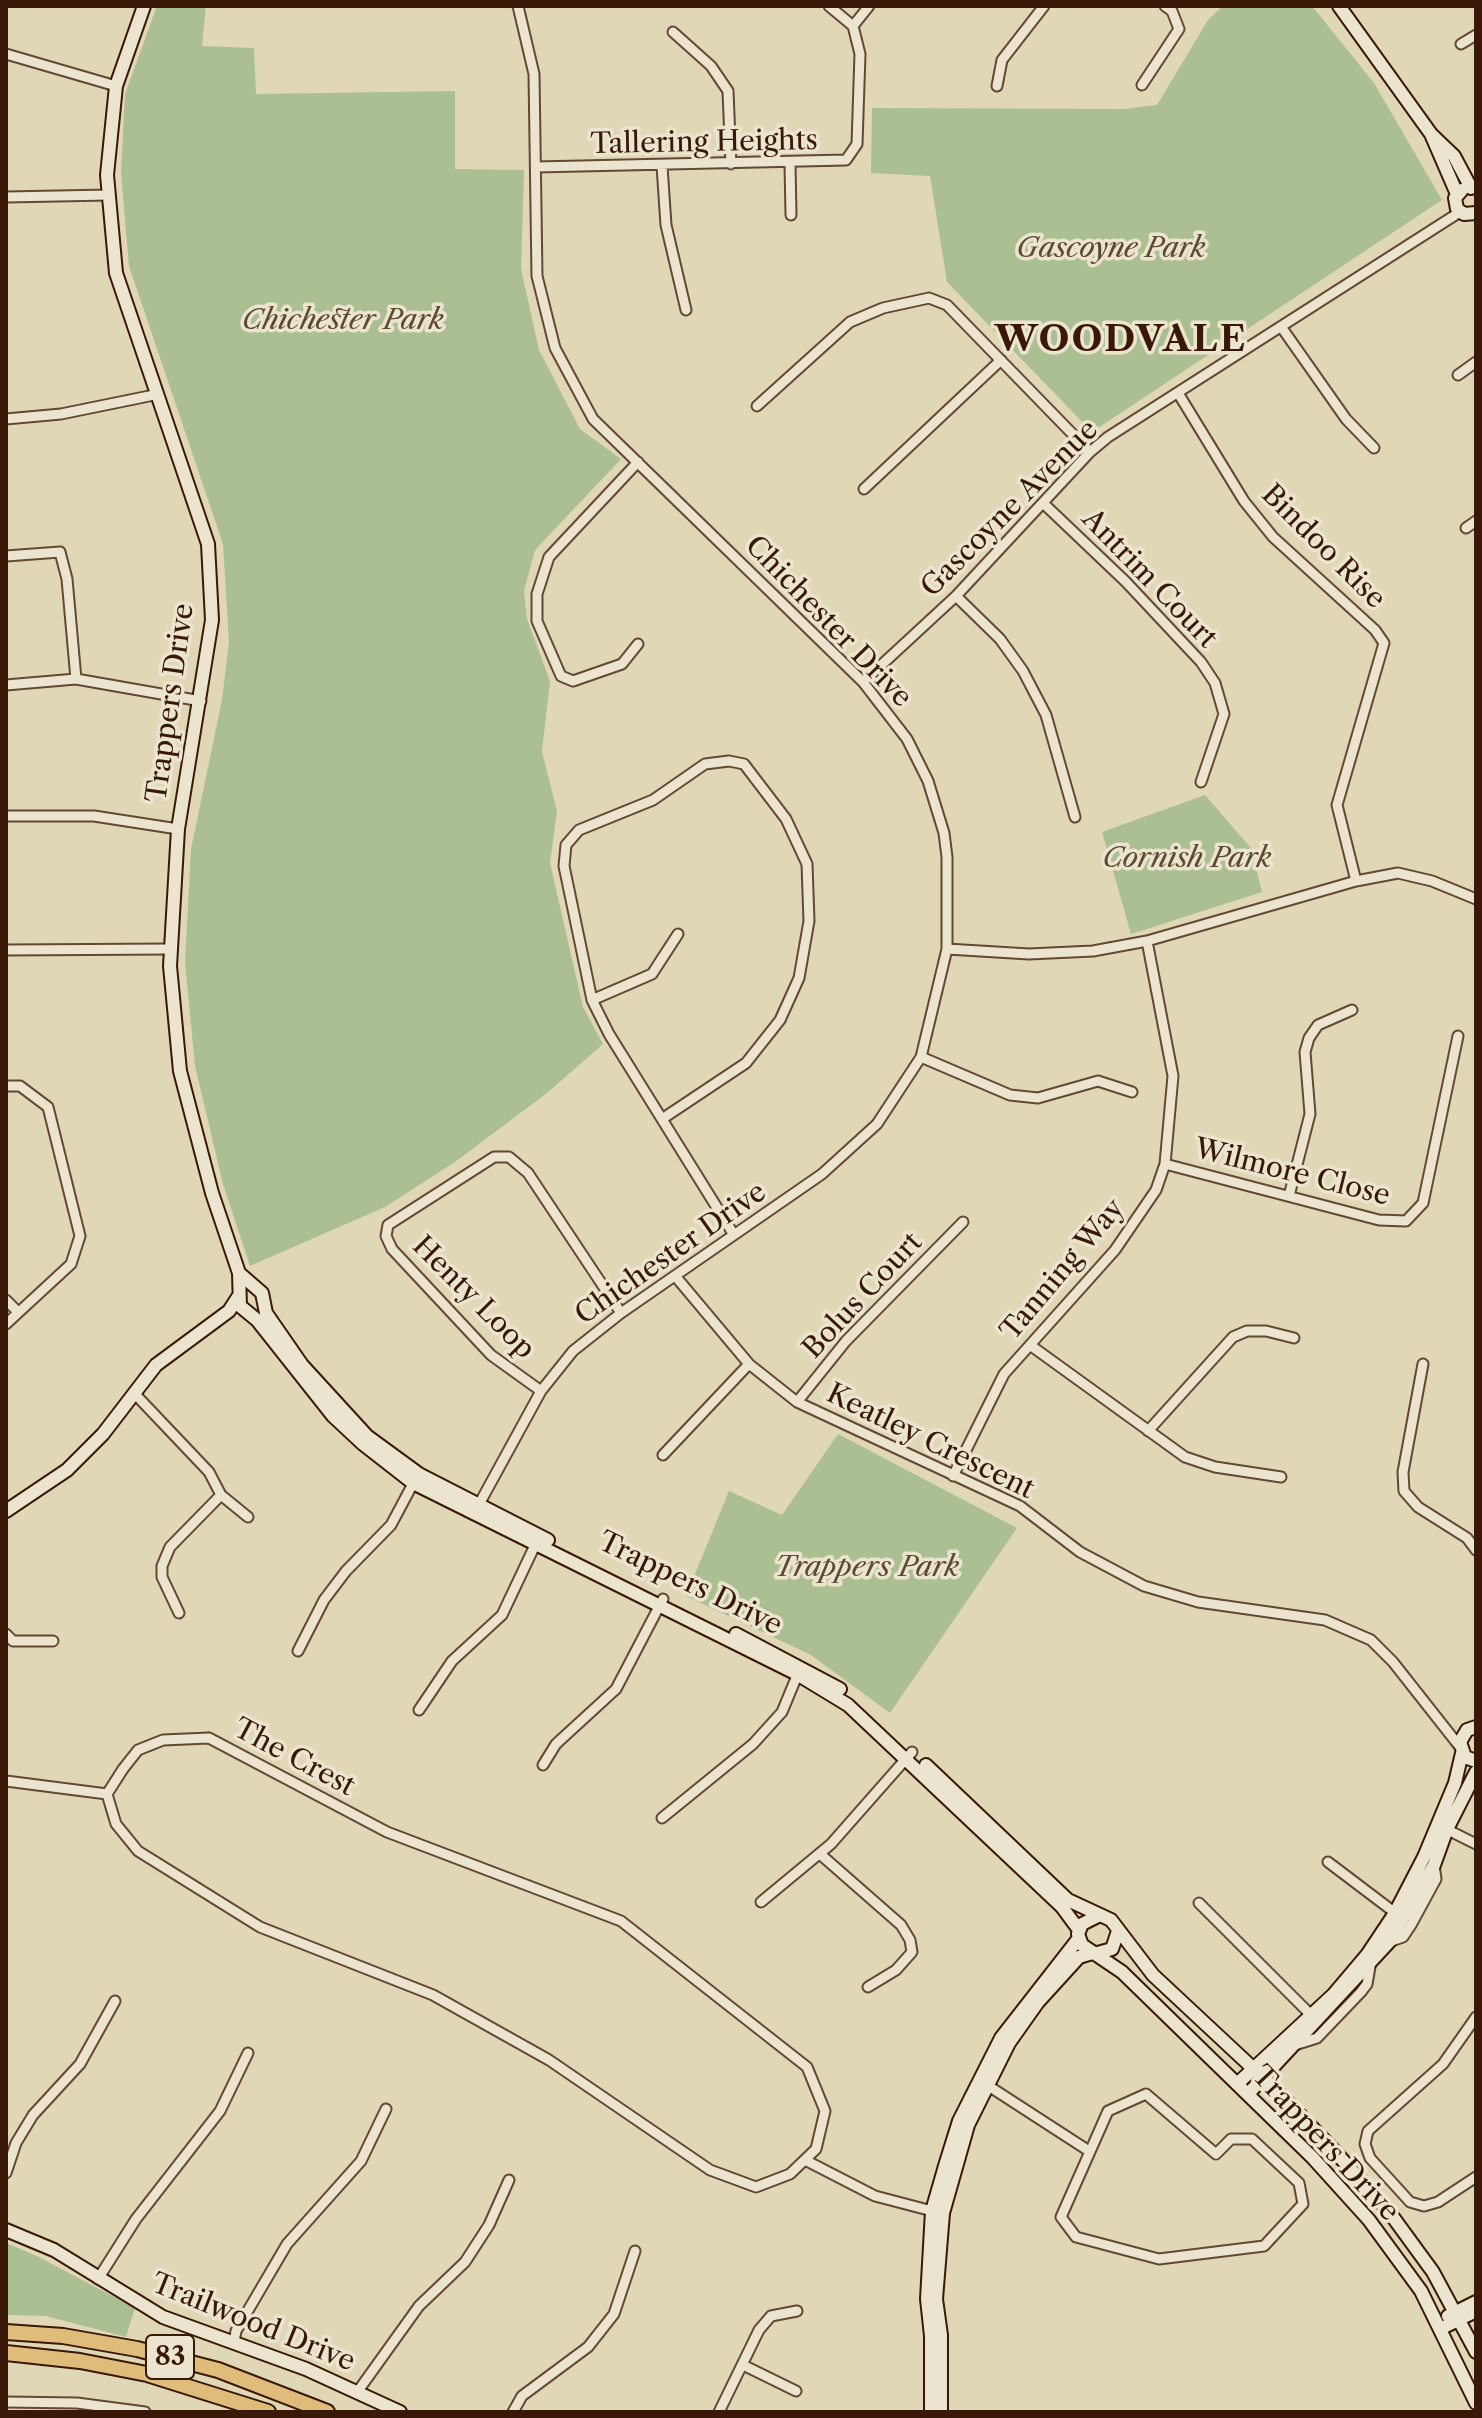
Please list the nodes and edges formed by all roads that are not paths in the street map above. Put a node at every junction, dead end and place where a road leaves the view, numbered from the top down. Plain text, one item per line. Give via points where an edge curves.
1 (144, 6) edge
2 (518, 6) edge
3 (829, 6) edge
4 (869, 6) edge
5 (1044, 6) edge
6 (1165, 6) edge
7 (1339, 6) edge
8 (853, 26) junction
9 (673, 32) dead end
10 (1476, 35) edge
11 (1461, 44) dead end
12 (6, 54) edge
13 (1142, 85) dead end
14 (116, 86) junction
15 (997, 86) dead end
16 (1431, 134) junction
17 (731, 164) junction
18 (790, 164) junction
19 (662, 166) junction
20 (536, 167) junction
21 (1473, 189) edge
22 (109, 195) junction
23 (1456, 196) junction
24 (6, 197) edge
25 (1471, 214) edge
26 (791, 215) dead end
27 (1440, 223) junction
28 (686, 310) dead end
29 (1282, 328) junction
30 (1001, 360) junction
31 (1476, 362) edge
32 (1458, 375) dead end
33 (1178, 393) junction
34 (154, 395) junction
35 (757, 406) dead end
36 (6, 419) edge
37 (1374, 448) dead end
38 (1090, 452) junction
39 (638, 462) junction
40 (864, 489) dead end
41 (1043, 503) junction
42 (1476, 521) edge
43 (1466, 528) dead end
44 (6, 556) edge
45 (956, 596) junction
46 (638, 644) dead end
47 (76, 679) junction
48 (863, 682) junction
49 (6, 685) edge
50 (201, 701) junction
51 (1201, 782) dead end
52 (6, 816) edge
53 (1075, 817) dead end
54 (178, 829) junction
55 (1356, 881) junction
56 (1476, 899) edge
57 (678, 934) dead end
58 (1147, 941) junction
59 (171, 949) junction
60 (947, 949) junction
61 (6, 950) edge
62 (592, 1000) junction
63 (1352, 1010) dead end
64 (1458, 1036) dead end
65 (921, 1057) junction
66 (6, 1086) edge
67 (1132, 1092) dead end
68 (662, 1119) junction
69 (1165, 1164) junction
70 (1289, 1196) junction
71 (963, 1222) dead end
72 (734, 1235) junction
73 (239, 1273) junction
74 (676, 1277) junction
75 (256, 1287) junction
76 (6, 1300) edge
77 (243, 1302) junction
78 (263, 1303) junction
79 (18, 1312) junction
80 (621, 1313) junction
81 (6, 1324) edge
82 (1294, 1338) dead end
83 (1030, 1345) junction
84 (749, 1364) junction
85 (1423, 1364) dead end
86 (541, 1391) junction
87 (134, 1393) junction
88 (797, 1402) junction
89 (1148, 1431) junction
90 (663, 1455) dead end
91 (953, 1476) junction
92 (1281, 1477) dead end
93 (416, 1478) junction
94 (221, 1495) junction
95 (476, 1509) junction
96 (6, 1511) edge
97 (248, 1517) dead end
98 (537, 1540) junction
99 (1476, 1550) edge
100 (662, 1602) junction
101 (179, 1613) dead end
102 (6, 1634) edge
103 (53, 1641) dead end
104 (298, 1651) dead end
105 (799, 1670) junction
106 (419, 1710) dead end
107 (1439, 1722) junction
108 (1473, 1727) edge
109 (1461, 1750) junction
110 (909, 1755) junction
111 (1476, 1761) edge
112 (543, 1765) dead end
113 (1476, 1772) edge
114 (6, 1781) edge
115 (107, 1794) junction
116 (662, 1818) dead end
117 (1442, 1827) junction
118 (1476, 1844) edge
119 (820, 1854) junction
120 (1328, 1862) dead end
121 (1434, 1865) junction
122 (761, 1902) dead end
123 (1199, 1903) dead end
124 (1100, 1915) junction
125 (1400, 1916) junction
126 (1118, 1931) junction
127 (1079, 1934) junction
128 (1389, 1942) junction
129 (1093, 1953) junction
130 (1370, 1967) junction
131 (868, 1987) dead end
132 (115, 2001) dead end
133 (1476, 2017) edge
134 (1314, 2019) junction
135 (1296, 2046) junction
136 (248, 2053) dead end
137 (1254, 2070) junction
138 (1264, 2080) junction
139 (982, 2082) junction
140 (1237, 2084) junction
141 (1248, 2094) junction
142 (386, 2109) dead end
143 (1089, 2151) junction
144 (805, 2160) junction
145 (6, 2173) edge
146 (1476, 2177) edge
147 (509, 2180) dead end
148 (938, 2212) junction
149 (6, 2230) edge
150 (635, 2251) dead end
151 (98, 2279) junction
152 (1476, 2302) edge
153 (797, 2311) dead end
154 (1476, 2311) edge
155 (1458, 2316) junction
156 (1440, 2325) junction
157 (6, 2332) edge
158 (234, 2342) junction
159 (1476, 2352) edge
160 (6, 2353) edge
161 (743, 2365) junction
162 (358, 2391) junction
163 (796, 2391) dead end
164 (6, 2402) edge
165 (1476, 2403) edge
166 (77, 2408) edge
167 (115, 2408) junction
168 (96, 2412) edge
169 (145, 2412) edge
170 (268, 2412) edge
171 (327, 2412) edge
172 (400, 2412) edge
173 (513, 2412) edge
174 (719, 2412) edge
175 (931, 2412) edge
176 (941, 2412) edge

1 - 14 main road, Trappers Drive
2 - 20 street, Chichester Drive via 534,74
3 - 8 street
4 - 8 street
5 - 15 street via 1002,60
6 - 13 street via 1179,29
7 - 16 main road
8 - 18 street, Tallering Heights via 860,54 855,150 840,162
9 - 17 street via 711,66 728,91
10 - 11 street
12 - 14 street
14 - 22 main road, Trappers Drive
16 - 21 main road via 1454,156
16 - 23 main road
17 - 18 street, Tallering Heights
17 - 19 street, Tallering Heights
18 - 26 street
19 - 20 street, Tallering Heights
19 - 28 street via 666,225
20 - 39 street, Chichester Drive via 537,276 555,348 593,419
21 - 23 main road
22 - 24 street
22 - 34 main road, Trappers Drive via 116,273
23 - 25 main road
23 - 27 street, Gascoyne Avenue
25 - 27 street, Gascoyne Avenue
27 - 29 street, Gascoyne Avenue
29 - 33 street, Gascoyne Avenue
29 - 37 street via 1346,419
30 - 35 street via 947,305 921,298 850,322
30 - 38 street
30 - 40 street
31 - 32 street
33 - 38 street, Gascoyne Avenue
33 - 55 street, Bindoo Rise via 1244,501 1384,643 1337,805
34 - 36 street
34 - 50 main road, Trappers Drive via 208,544 212,620
38 - 41 street, Gascoyne Avenue
39 - 46 street via 549,557 537,594 537,621 561,676 573,681 622,664
39 - 48 street, Chichester Drive
41 - 45 street, Gascoyne Avenue
41 - 51 street, Antrim Court via 1126,582 1215,683 1224,714
42 - 43 street
44 - 47 street via 60,552
45 - 48 street, Gascoyne Avenue
45 - 53 street via 1000,639 1023,671 1046,715
47 - 49 street
47 - 50 street
48 - 60 street, Chichester Drive via 907,739 938,811 947,857
50 - 54 main road, Trappers Drive
52 - 54 street via 94,816
54 - 59 main road, Trappers Drive
55 - 56 street via 1398,873
55 - 58 street
57 - 62 street via 652,974
58 - 60 street via 1093,951 1029,954
58 - 69 street, Tanning Way via 1173,1076
59 - 61 street
59 - 73 main road, Trappers Drive via 180,1071
60 - 65 street, Chichester Drive
62 - 68 street
62 - 68 street via 564,866 566,845 579,830 653,800 705,764 744,764 786,819 807,864 809,921 799,978 780,1020 746,1063
63 - 70 street via 1318,1025 1309,1038 1305,1052 1310,1114
64 - 70 street, Wilmore Close via 1423,1203 1414,1216 1406,1221 1379,1220
65 - 67 street via 1010,1095 1038,1098 1098,1081
65 - 72 street, Chichester Drive via 877,1124 822,1174
66 - 79 street via 20,1086 48,1107 80,1236 71,1264
68 - 72 street
69 - 70 street, Wilmore Close
69 - 83 street, Tanning Way via 1156,1190 1115,1250
71 - 88 street, Bolus Court via 846,1341
72 - 74 street, Chichester Drive
73 - 75 main road
73 - 77 main road, Trappers Drive
74 - 80 street, Chichester Drive
74 - 84 street, Keatley Crescent
75 - 77 main road
75 - 78 main road, Trappers Drive
76 - 79 street
77 - 78 main road
77 - 87 main road via 156,1365
77 - 93 main road, Trappers Drive via 333,1416 363,1444
78 - 93 main road, Trappers Drive via 302,1365 340,1410
79 - 81 street
80 - 86 street, Chichester Drive via 573,1351
80 - 86 street, Henty Loop via 528,1173 509,1157 494,1157 388,1225 392,1249 491,1355
82 - 89 street via 1266,1331 1233,1337
83 - 89 street
83 - 91 street, Tanning Way via 1004,1374
84 - 88 street, Keatley Crescent
84 - 90 street
85 - 99 street via 1404,1491
86 - 95 street, Chichester Drive
87 - 94 street via 209,1472
87 - 96 main road via 67,1470
88 - 91 street, Keatley Crescent
89 - 92 street via 1185,1457
91 - 107 street, Keatley Crescent via 1020,1506 1080,1552 1144,1586 1198,1602 1325,1620 1359,1633 1382,1649
93 - 95 main road, Trappers Drive
93 - 104 street via 391,1525 324,1600
94 - 97 street
94 - 101 street via 170,1547 162,1566
95 - 98 main road, Trappers Drive
98 - 100 main road, Trappers Drive
98 - 106 street via 502,1615 452,1661
100 - 105 main road, Trappers Drive
100 - 112 street via 616,1689 556,1744
102 - 103 street via 13,1641
105 - 110 main road, Trappers Drive via 852,1697
105 - 116 street via 782,1712 753,1744
107 - 108 street
107 - 109 street, Keatley Crescent
108 - 109 main road
109 - 111 main road
109 - 117 main road
110 - 119 street
110 - 124 main road, Trappers Drive via 1068,1900
110 - 127 main road, Trappers Drive via 1062,1907
113 - 117 main road
114 - 115 street
115 - 144 street via 116,1824 138,1851 260,1927 433,1995 549,2060 710,2170 756,2187 790,2174
115 - 144 street, The Crest via 138,1750 163,1740 209,1738 387,1832 621,1921 807,2067 825,2111 816,2149
117 - 118 street
117 - 121 main road
117 - 125 main road
119 - 122 street
119 - 131 street via 901,1925 910,1940 912,1952 896,1970
120 - 125 street
121 - 125 main road
121 - 128 street via 1436,1879 1411,1925 1403,1937
123 - 134 street
124 - 126 main road
124 - 127 main road via 1086,1919
125 - 128 main road
125 - 134 main road
126 - 129 main road via 1112,1949
126 - 137 main road, Trappers Drive via 1153,1975
127 - 129 main road via 1084,1949
127 - 139 main road via 1008,2028
128 - 130 main road
129 - 139 main road via 1079,1957 1038,2002
129 - 140 main road, Trappers Drive via 1122,1972
130 - 134 main road
130 - 135 street via 1367,1984 1336,2018 1317,2038
132 - 145 street via 80,2064 33,2115
133 - 146 street via 1443,2064 1368,2131 1365,2144 1370,2158 1410,2202 1438,2202
134 - 135 main road
134 - 137 main road
135 - 138 main road
136 - 151 street via 220,2111 136,2219
137 - 138 main road, Trappers Drive
137 - 140 main road
138 - 141 main road
138 - 155 main road, Trappers Drive via 1387,2209
139 - 143 street
139 - 148 main road via 959,2121
140 - 141 main road, Trappers Drive
141 - 156 main road, Trappers Drive via 1369,2220
142 - 158 street via 361,2161 287,2244
143 - 143 street via 1061,2217 1076,2237 1159,2259 1264,2246 1303,2204 1299,2183 1252,2139 1231,2139 1216,2154 1146,2094 1108,2111
144 - 148 street via 875,2196
147 - 162 street via 465,2262 419,2306
148 - 175 main road via 927,2299
148 - 176 main road
149 - 151 main road, Trailwood Drive via 54,2250
150 - 173 street via 614,2314 588,2347 522,2396
151 - 158 main road, Trailwood Drive via 155,2313
152 - 155 main road
153 - 161 street via 771,2316
154 - 155 main road
155 - 156 main road
155 - 159 main road, Trappers Drive
156 - 165 main road, Trappers Drive
157 - 171 main road, 83 via 137,2349 218,2370
158 - 162 main road, Trailwood Drive
160 - 170 main road, 83 via 147,2374
161 - 163 street
161 - 174 street
162 - 172 main road, Trailwood Drive
164 - 166 street
166 - 167 street
167 - 168 street
167 - 169 street

